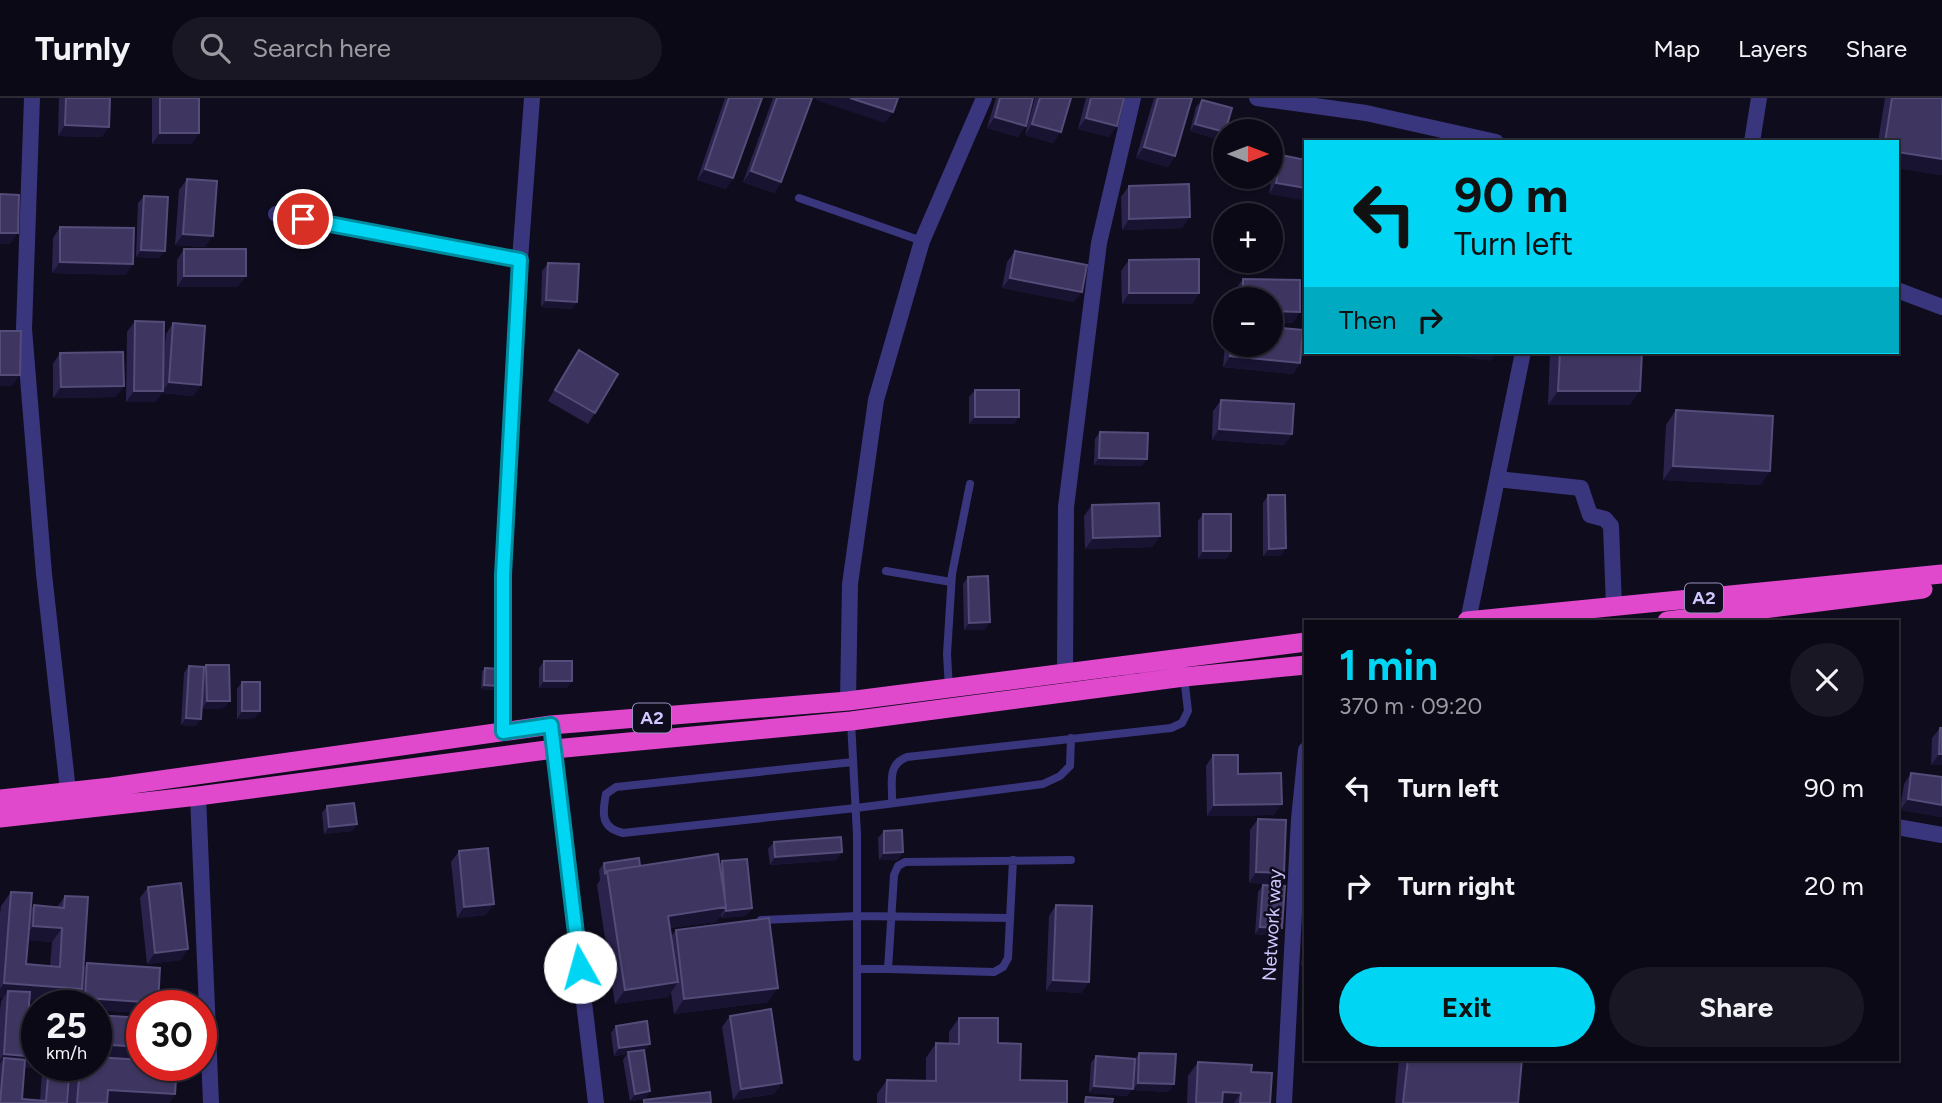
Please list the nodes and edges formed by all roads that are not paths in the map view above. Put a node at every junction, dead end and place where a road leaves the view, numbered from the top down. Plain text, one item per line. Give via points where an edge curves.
1 (32, 98) edge
2 (532, 98) edge
3 (984, 98) edge
4 (1133, 98) edge
5 (1257, 98) edge
6 (1759, 98) edge
7 (1367, 106) edge
8 (1489, 140) edge
9 (1752, 140) edge
10 (799, 198) dead end
11 (276, 214) dead end
12 (922, 241) junction
13 (520, 260) junction
14 (1899, 291) edge
15 (1942, 307) edge
16 (1523, 354) edge
17 (1497, 479) junction
18 (970, 484) dead end
19 (886, 571) dead end
20 (1942, 575) edge
21 (951, 582) junction
22 (1942, 587) edge
23 (1614, 607) junction
24 (1467, 620) edge
25 (1478, 620) edge
26 (1675, 620) edge
27 (1304, 642) edge
28 (1304, 666) edge
29 (1065, 673) junction
30 (1184, 677) junction
31 (949, 689) junction
32 (848, 701) junction
33 (851, 721) junction
34 (551, 725) junction
35 (503, 732) junction
36 (1071, 738) junction
37 (554, 749) junction
38 (853, 762) junction
39 (1304, 770) edge
40 (68, 791) junction
41 (198, 796) junction
42 (0, 799) edge
43 (892, 803) junction
44 (856, 808) junction
45 (0, 818) edge
46 (1899, 827) edge
47 (1942, 835) edge
48 (1013, 860) junction
49 (1071, 860) dead end
50 (858, 916) junction
51 (891, 916) junction
52 (1010, 918) junction
53 (761, 920) edge
54 (858, 969) junction
55 (888, 969) junction
56 (857, 1057) dead end
57 (211, 1103) edge
58 (596, 1103) edge
59 (1284, 1103) edge

1 - 40 street via 24,329
2 - 13 street
3 - 12 street
4 - 29 street via 1099,243 1066,507
5 - 7 street
6 - 9 street
7 - 8 street
10 - 12 lane
11 - 13 street
12 - 32 street via 876,400 850,584
13 - 35 street via 503,575
14 - 15 street
16 - 17 street
17 - 23 street via 1581,488 1590,514 1612,526
17 - 24 street
18 - 21 lane
19 - 21 lane
20 - 23 highway, A2
21 - 31 lane
22 - 26 highway, A2
23 - 25 highway, A2
27 - 29 highway, A2
28 - 30 highway, A2
29 - 31 highway, A2
30 - 33 highway, A2
30 - 36 lane via 1188,711 1182,723
31 - 32 highway, A2
32 - 34 highway, A2
33 - 37 highway, A2
33 - 38 lane
34 - 35 highway, A2
34 - 37 street
35 - 40 highway, A2
36 - 43 lane via 1070,766 1044,784
36 - 43 lane via 898,760 893,767
37 - 41 highway, A2
37 - 58 street
38 - 44 lane
38 - 44 lane via 616,787 606,794 603,807 605,822 623,833
39 - 59 street, Network way
40 - 42 highway, A2
41 - 45 highway, A2
41 - 57 street
43 - 44 lane
44 - 50 lane
46 - 47 street
48 - 49 lane
48 - 51 lane via 905,862 894,875
48 - 52 lane
50 - 51 lane
50 - 53 lane
50 - 54 lane
51 - 52 lane
51 - 55 lane
52 - 55 lane via 1008,958 994,972
54 - 55 lane
54 - 56 lane

